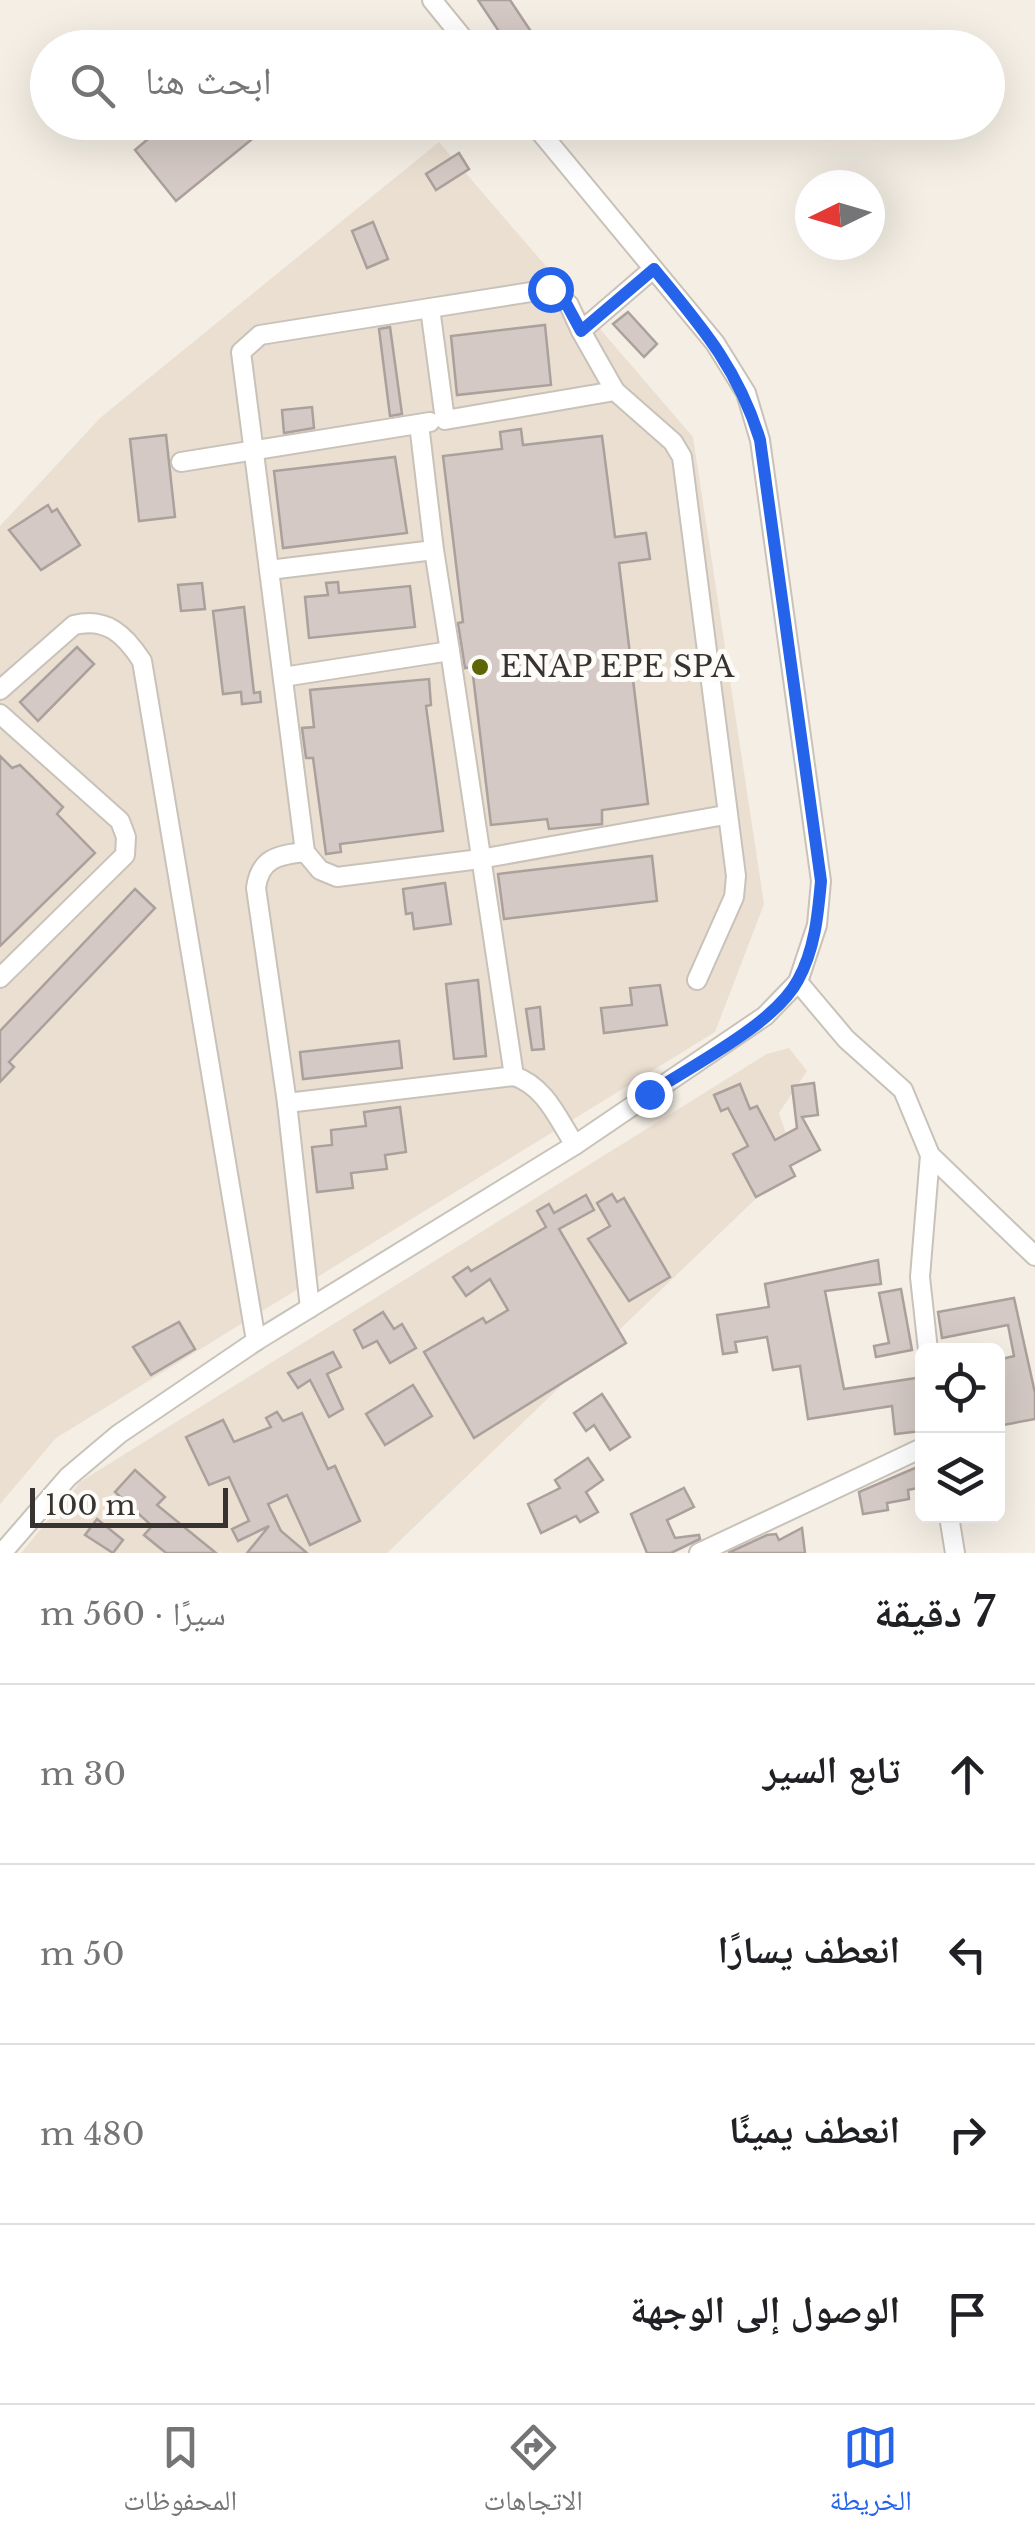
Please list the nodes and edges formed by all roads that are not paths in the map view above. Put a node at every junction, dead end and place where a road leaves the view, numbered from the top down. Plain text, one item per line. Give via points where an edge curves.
1 (432, 0) edge
2 (456, 30) edge
3 (547, 140) edge
4 (654, 269) junction
5 (430, 308) junction
6 (581, 331) junction
7 (615, 390) junction
8 (445, 420) junction
9 (419, 424) junction
10 (253, 451) junction
11 (181, 462) dead end
12 (434, 550) junction
13 (269, 570) junction
14 (450, 652) junction
15 (283, 678) junction
16 (0, 690) edge
17 (0, 714) edge
18 (725, 815) junction
19 (305, 852) junction
20 (480, 859) junction
21 (0, 978) edge
22 (697, 980) dead end
23 (798, 982) junction
24 (514, 1076) junction
25 (287, 1103) junction
26 (574, 1145) junction
27 (930, 1155) junction
28 (1035, 1256) edge
29 (310, 1308) junction
30 (256, 1341) junction
31 (927, 1343) edge
32 (915, 1451) edge
33 (950, 1523) edge
34 (711, 1551) edge
35 (2, 1553) edge
36 (954, 1553) edge

1 - 2 street
3 - 4 street
4 - 6 street
4 - 23 street via 746,393 760,440 821,881 818,925
5 - 6 street via 550,289 561,294
5 - 8 street
5 - 10 street via 252,339 241,352
6 - 7 street
7 - 8 street
7 - 18 street via 682,457
8 - 9 street
9 - 10 street
9 - 12 street
10 - 11 street
10 - 13 street
12 - 13 street
12 - 14 street
13 - 15 street
14 - 15 street
14 - 20 street
15 - 19 street
16 - 30 street via 74,625 89,621 127,638 142,661
17 - 21 street via 120,822 126,837 125,854
18 - 20 street
18 - 22 street via 734,898
19 - 20 street via 336,878
19 - 25 street via 264,864 256,888
20 - 24 street
23 - 26 street via 766,1016
23 - 27 street via 846,1039 903,1090
24 - 25 street
24 - 26 street via 541,1092
25 - 29 street
26 - 29 street
27 - 28 street
27 - 31 street via 920,1277
29 - 30 street
30 - 35 street via 119,1434 68,1477
32 - 34 street
33 - 36 street

